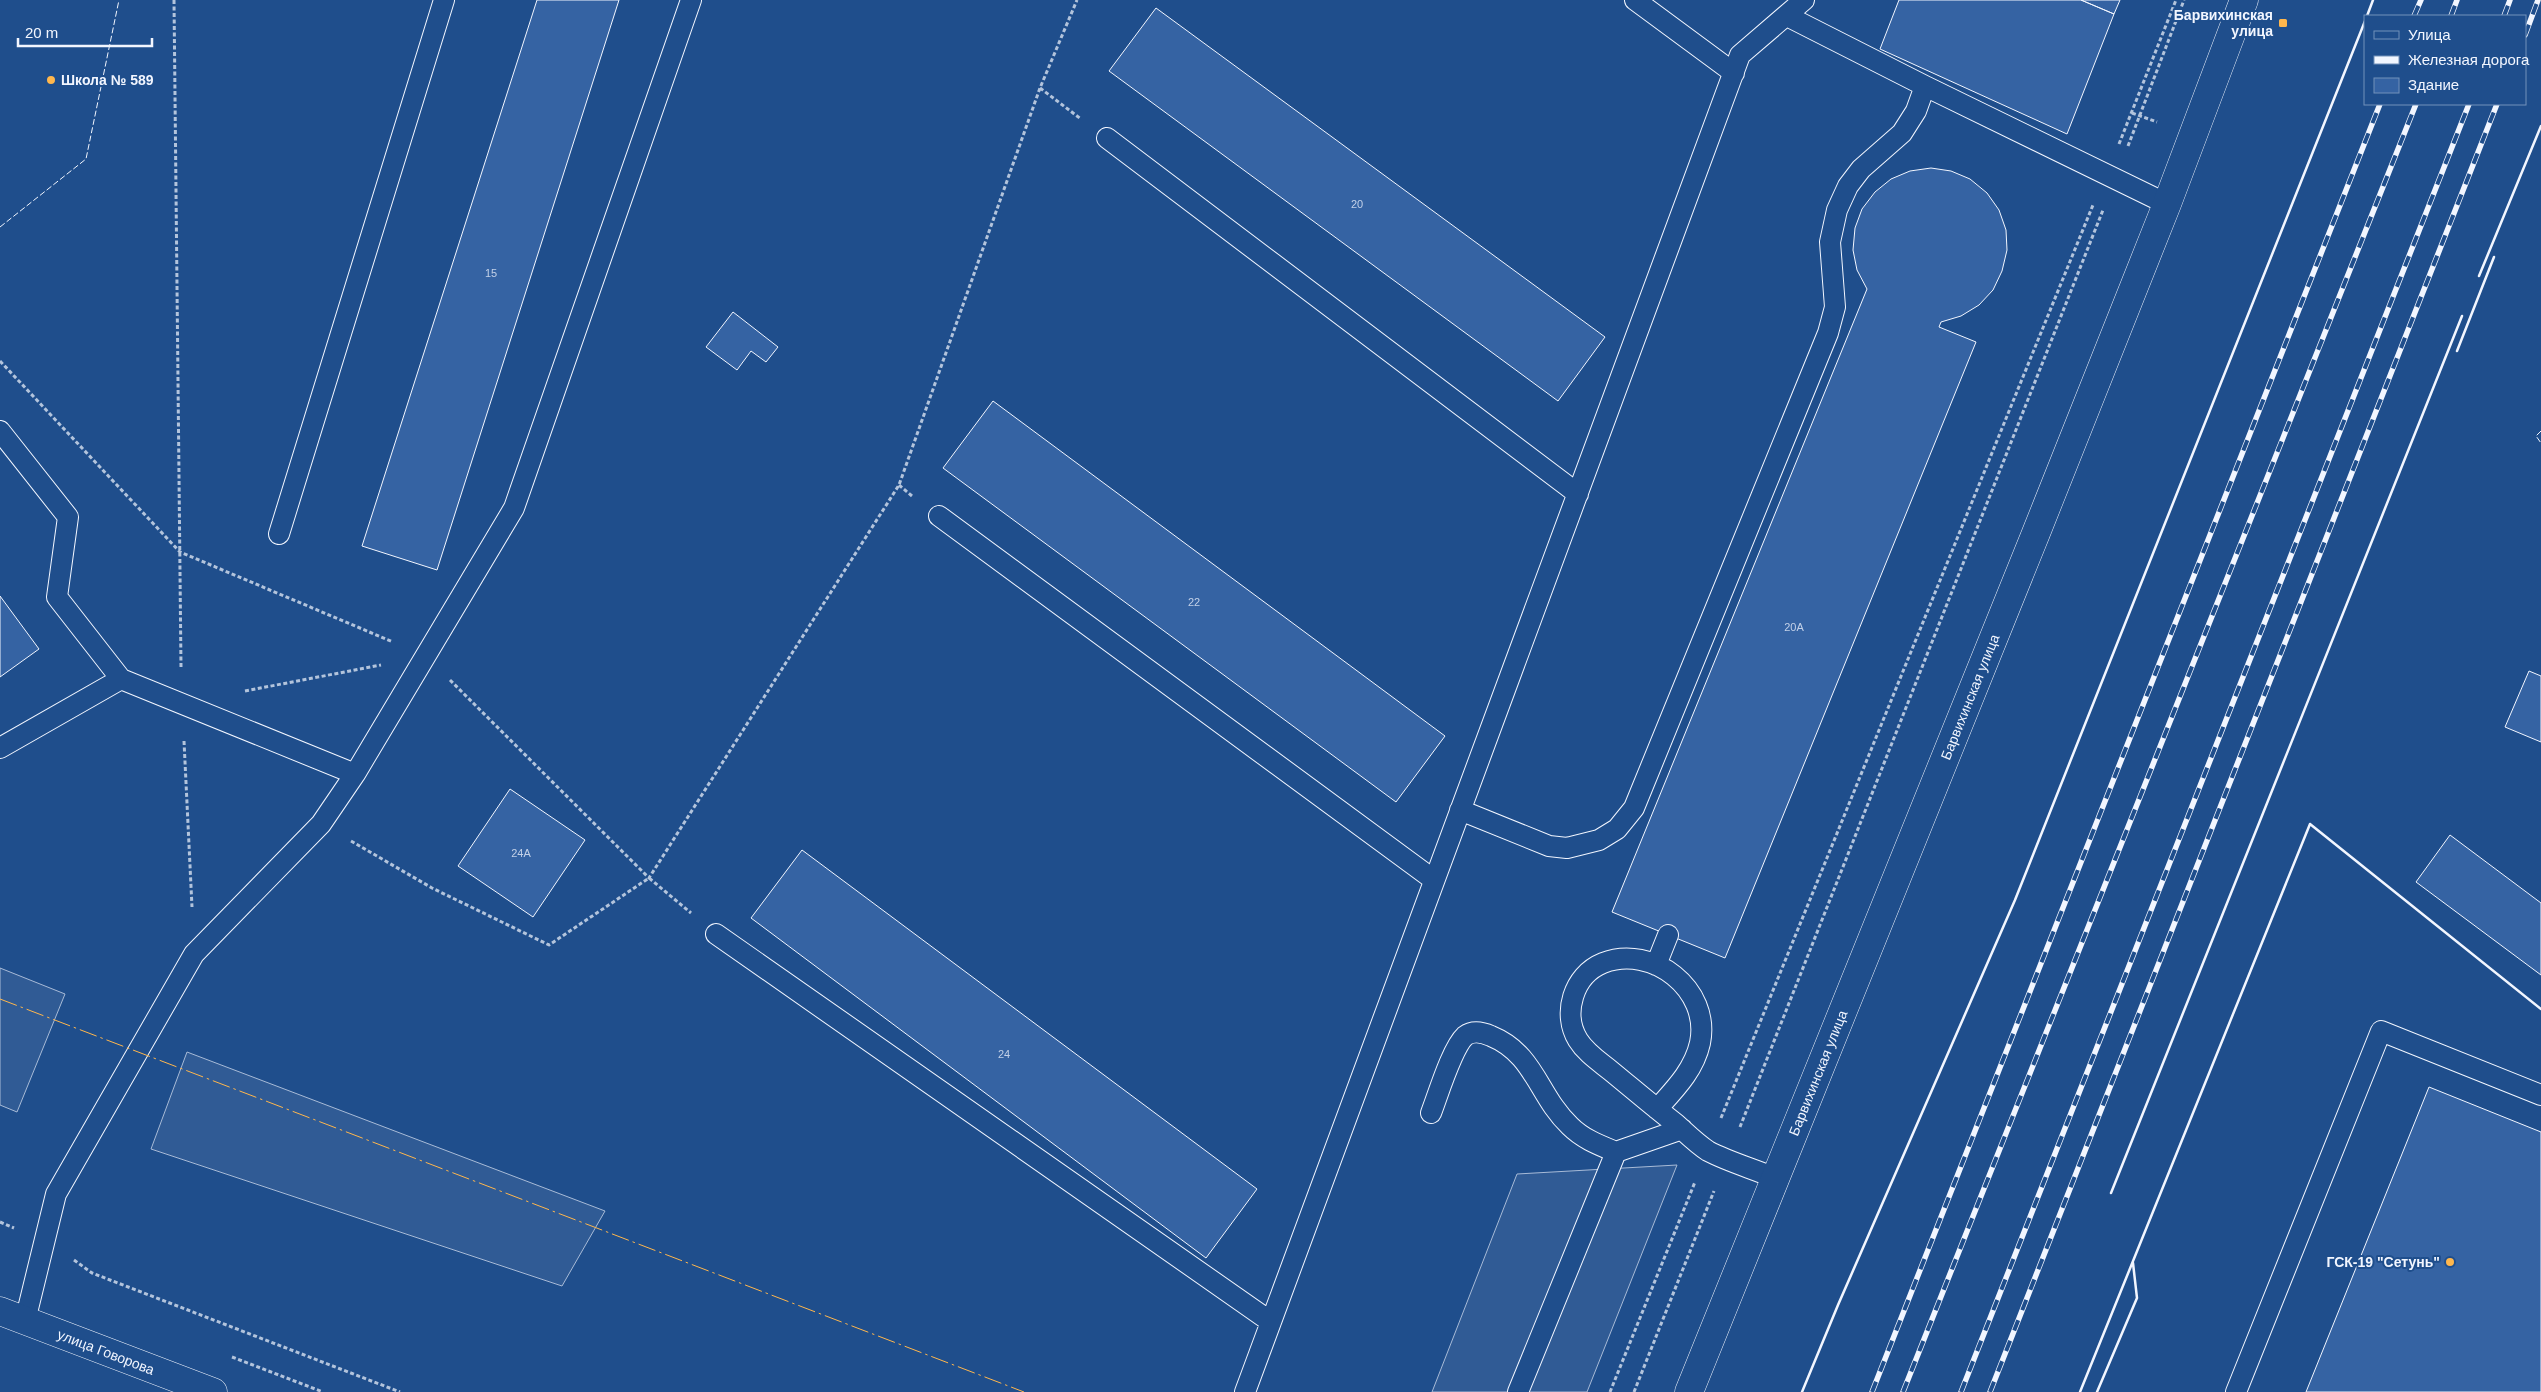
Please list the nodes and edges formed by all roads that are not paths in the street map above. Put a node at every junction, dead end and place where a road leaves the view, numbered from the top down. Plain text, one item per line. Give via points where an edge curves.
1 (444, 0) edge
2 (691, 0) edge
3 (1636, 0) edge
4 (1804, 0) edge
5 (2244, 0) edge
6 (1787, 16) junction
7 (1734, 73) junction
8 (1925, 86) junction
9 (1107, 138) road end
10 (2167, 204) junction
11 (0, 431) edge
12 (1578, 494) junction
13 (939, 516) dead end
14 (279, 534) dead end
15 (121, 679) junction
16 (0, 748) edge
17 (355, 774) junction
18 (1460, 810) junction
19 (1434, 880) junction
20 (716, 934) road end
21 (1668, 935) dead end
22 (1656, 965) junction
23 (2541, 1095) edge
24 (1657, 1109) junction
25 (1431, 1113) dead end
26 (1682, 1130) junction
27 (1616, 1152) junction
28 (1775, 1178) junction
29 (0, 1311) edge
30 (25, 1321) junction
31 (1271, 1322) junction
32 (213, 1392) edge
33 (1245, 1392) edge
34 (1518, 1392) edge
35 (1688, 1392) edge
36 (2236, 1392) edge

1 - 14 lane
2 - 17 lane via 514,508
3 - 7 lane
4 - 6 lane
5 - 10 street, Барвихинская улица
6 - 7 lane via 1740,55
6 - 8 lane
7 - 12 lane
8 - 10 lane
8 - 18 lane via 1916,111 1902,133 1860,169 1836,210 1830,242 1835,307 1828,333 1634,808 1617,829 1599,840 1567,848 1549,846
9 - 12 lane
10 - 28 street, Барвихинская улица
11 - 15 lane via 68,517 57,597
12 - 18 lane
13 - 19 lane
15 - 16 lane
15 - 17 lane
17 - 30 lane via 321,824 194,954 56,1194
18 - 19 lane
19 - 31 lane
20 - 31 lane
21 - 22 lane
22 - 24 lane via 1671,972 1689,989 1696,1003 1701,1030 1693,1063
22 - 24 lane via 1619,959 1602,964 1576,988 1570,1014 1577,1039 1583,1047
23 - 36 lane via 2381,1031
24 - 26 lane
25 - 27 lane via 1458,1046 1466,1036 1482,1032 1506,1042 1523,1057 1569,1126 1591,1142
26 - 27 lane
26 - 28 lane via 1708,1150
27 - 34 lane
28 - 35 street, Барвихинская улица
29 - 30 street, улица Говорова
30 - 32 street, улица Говорова
31 - 33 lane

